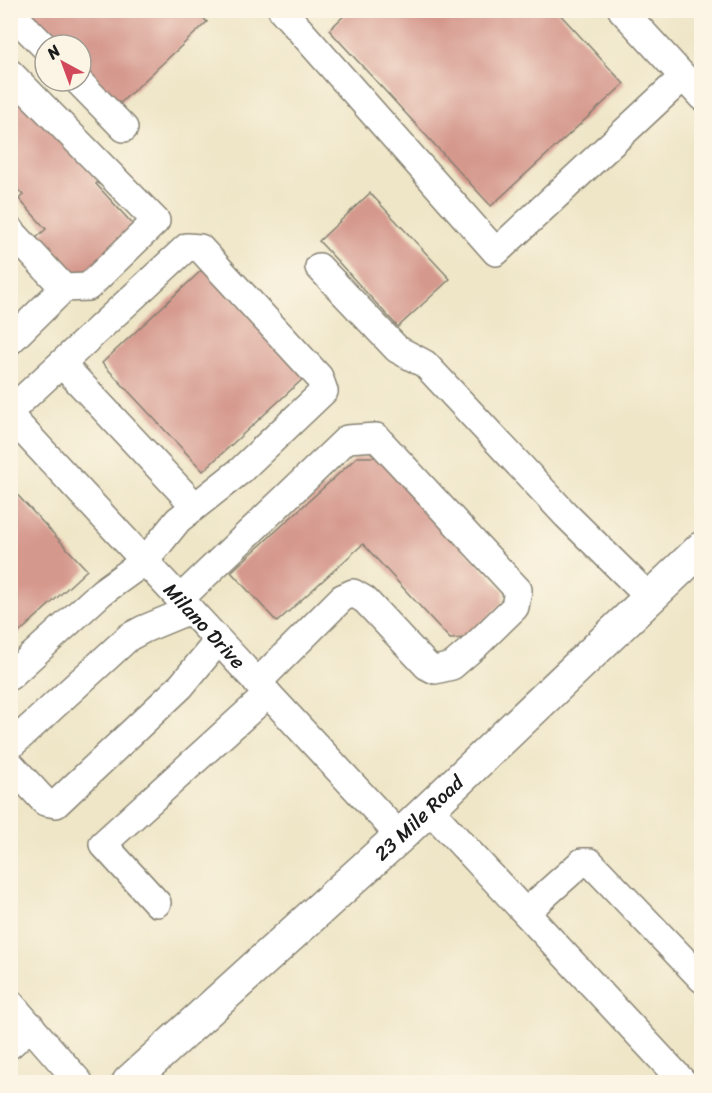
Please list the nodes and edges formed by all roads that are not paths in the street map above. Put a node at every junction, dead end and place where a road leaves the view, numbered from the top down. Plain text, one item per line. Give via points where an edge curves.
1 (282, 10) edge
2 (622, 10) edge
3 (10, 12) edge
4 (33, 35) edge
5 (10, 73) edge
6 (683, 77) junction
7 (90, 93) edge
8 (702, 97) edge
9 (124, 128) dead end
10 (10, 230) edge
11 (319, 267) dead end
12 (64, 288) junction
13 (10, 341) edge
14 (62, 364) junction
15 (10, 411) edge
16 (10, 416) edge
17 (195, 506) junction
18 (702, 548) edge
19 (145, 561) junction
20 (649, 597) junction
21 (185, 605) junction
22 (218, 641) junction
23 (10, 675) edge
24 (263, 688) junction
25 (10, 746) edge
26 (10, 764) edge
27 (429, 808) junction
28 (400, 836) junction
29 (157, 903) dead end
30 (526, 912) junction
31 (702, 979) edge
32 (10, 1003) edge
33 (31, 1026) junction
34 (10, 1045) edge
35 (702, 1076) edge
36 (79, 1083) edge
37 (129, 1083) edge
38 (683, 1083) edge
39 (690, 1083) edge

1 - 6 street via 496,252
2 - 6 street
3 - 4 street
5 - 12 street via 156,221 88,287
6 - 8 street
7 - 9 street
10 - 12 street
11 - 20 street via 397,349 425,364 566,515
12 - 13 street
14 - 15 street
14 - 17 street
14 - 17 street via 188,247 200,248 319,377 324,391 240,471
16 - 19 street, Milano Drive
17 - 19 street via 178,520
18 - 20 main road, 23 Mile Road
19 - 21 street, Milano Drive
19 - 23 street via 102,592
20 - 27 main road, 23 Mile Road
21 - 22 street, Milano Drive
21 - 24 street via 347,439 376,437 518,590 515,607 474,647 452,666 435,670 365,600 353,593 342,598
21 - 25 street via 129,637
22 - 24 street, Milano Drive
22 - 26 street via 181,686 56,804 45,802
24 - 28 street, Milano Drive
24 - 29 street via 103,844
27 - 28 main road, 23 Mile Road
27 - 30 street
28 - 37 main road, 23 Mile Road
30 - 31 street via 582,862 590,862
30 - 38 street
32 - 33 street
33 - 34 street
33 - 36 street
35 - 39 street

